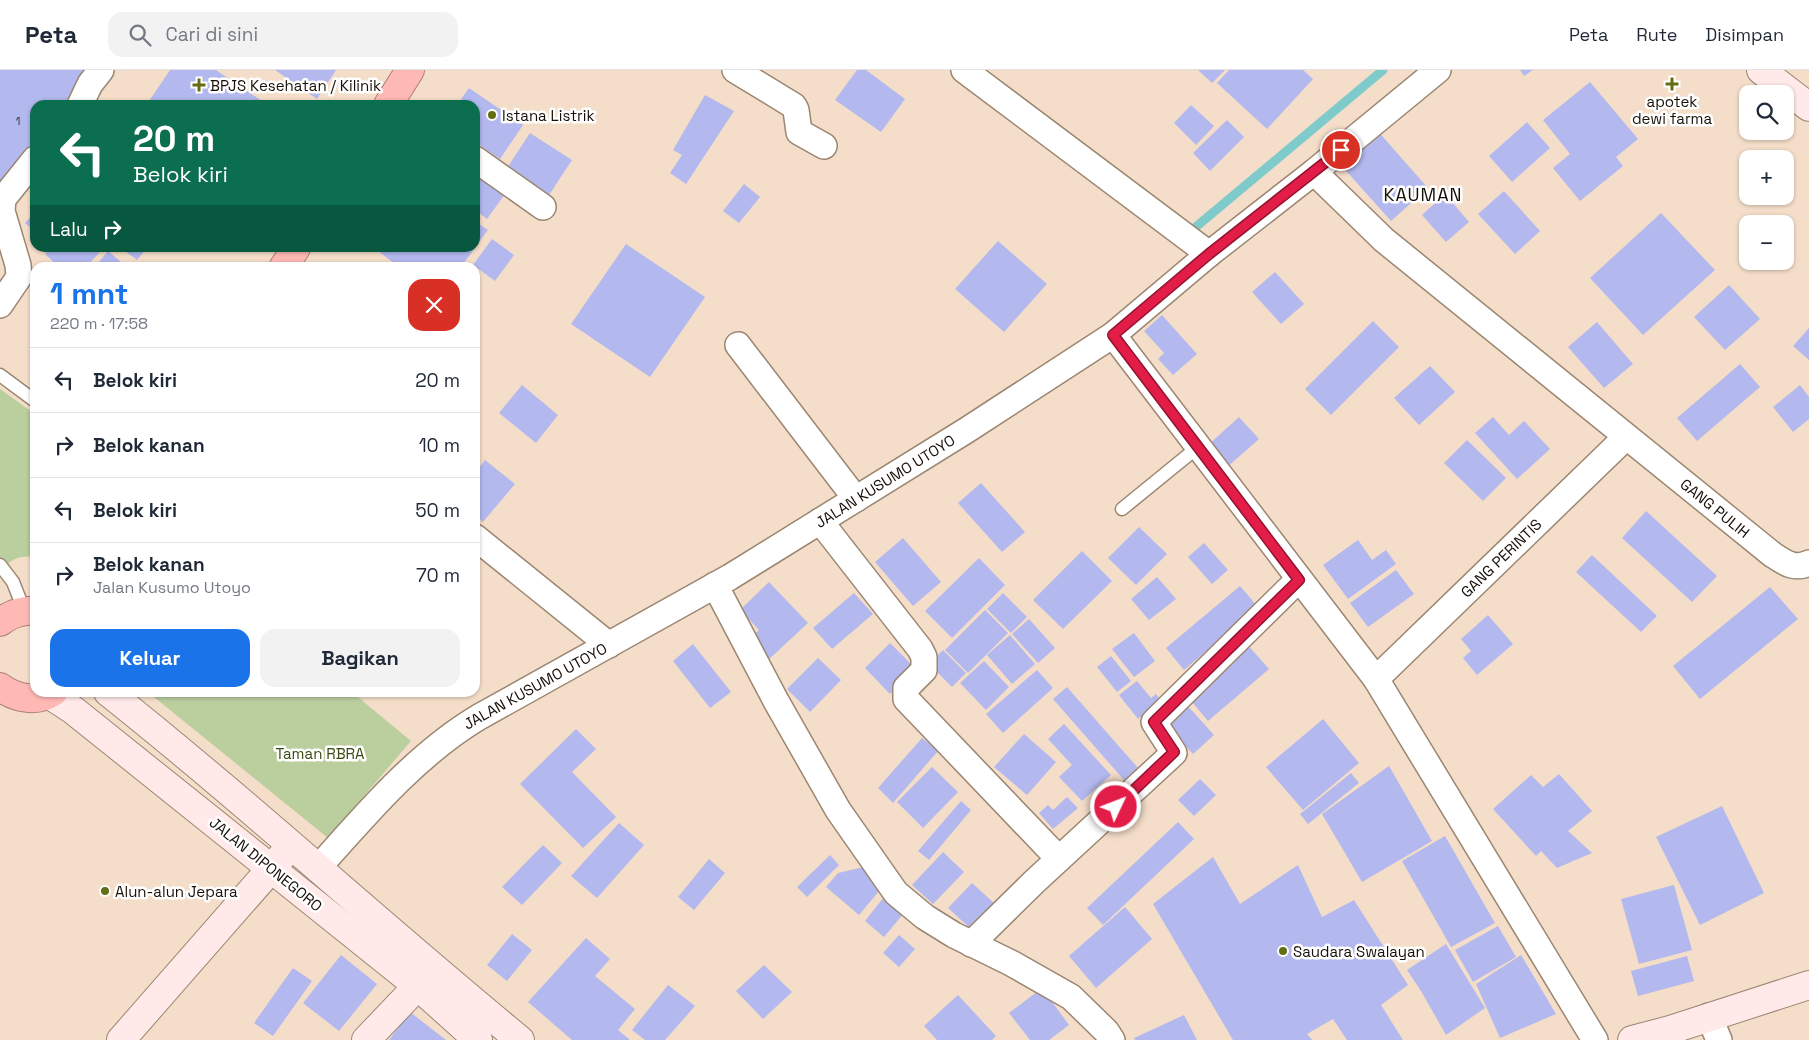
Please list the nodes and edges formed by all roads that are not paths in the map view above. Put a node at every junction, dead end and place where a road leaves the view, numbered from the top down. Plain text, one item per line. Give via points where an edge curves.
1 (101, 70) edge
2 (410, 70) edge
3 (735, 70) edge
4 (964, 70) edge
5 (1438, 70) edge
6 (1761, 70) edge
7 (82, 100) edge
8 (395, 100) edge
9 (1809, 107) edge
10 (824, 146) dead end
11 (480, 163) edge
12 (30, 165) edge
13 (1314, 172) junction
14 (543, 207) dead end
15 (1209, 254) junction
16 (0, 305) edge
17 (1113, 335) junction
18 (738, 344) dead end
19 (0, 375) edge
20 (30, 397) edge
21 (1626, 437) junction
22 (1198, 446) junction
23 (856, 499) junction
24 (1122, 510) dead end
25 (820, 521) junction
26 (480, 541) edge
27 (1809, 563) edge
28 (0, 564) edge
29 (1299, 580) junction
30 (715, 585) junction
31 (30, 610) edge
32 (0, 622) edge
33 (609, 645) junction
34 (1376, 679) junction
35 (40, 697) edge
36 (55, 697) edge
37 (114, 697) edge
38 (5, 699) edge
39 (292, 844) junction
40 (1059, 859) junction
41 (319, 867) junction
42 (271, 868) junction
43 (972, 944) junction
44 (427, 978) junction
45 (1809, 985) edge
46 (1714, 1028) edge
47 (121, 1040) edge
48 (366, 1040) edge
49 (478, 1040) edge
50 (520, 1040) edge
51 (1112, 1040) edge
52 (1595, 1040) edge
53 (1632, 1040) edge

1 - 7 street
2 - 8 highway
3 - 10 street via 794,106 799,132
4 - 15 street
5 - 13 street, JALAN KUSUMO UTOYO
6 - 9 main road
11 - 14 street
12 - 16 street via 3,199 2,212 19,277
13 - 15 street, JALAN KUSUMO UTOYO
13 - 21 street, GANG PULIH via 1384,240
15 - 17 street, JALAN KUSUMO UTOYO
17 - 22 street
17 - 23 street, JALAN KUSUMO UTOYO
18 - 23 street
19 - 20 lane
21 - 27 street, GANG PULIH via 1773,555 1792,566
21 - 34 street, GANG PERINTIS
22 - 24 lane
22 - 29 street
23 - 25 street, JALAN KUSUMO UTOYO
25 - 30 street, JALAN KUSUMO UTOYO
25 - 40 street via 924,657 924,670 906,688 906,699
26 - 33 street
28 - 31 lane
29 - 34 street
29 - 40 street via 1154,722 1174,752
30 - 33 street, JALAN KUSUMO UTOYO
30 - 43 street via 838,810 896,893 925,917
31 - 32 highway via 12,614
33 - 41 street, JALAN KUSUMO UTOYO via 451,734 428,752
34 - 52 street
35 - 38 highway
36 - 42 main road, JALAN DIPONEGORO
37 - 39 main road, JALAN DIPONEGORO
39 - 41 main road, JALAN DIPONEGORO
39 - 42 main road
40 - 43 street
41 - 44 main road, JALAN DIPONEGORO
42 - 44 main road, JALAN DIPONEGORO
42 - 47 main road
43 - 51 street via 1071,997
44 - 48 main road
44 - 49 main road, JALAN DIPONEGORO
44 - 50 main road, JALAN DIPONEGORO
45 - 46 main road
46 - 53 main road

